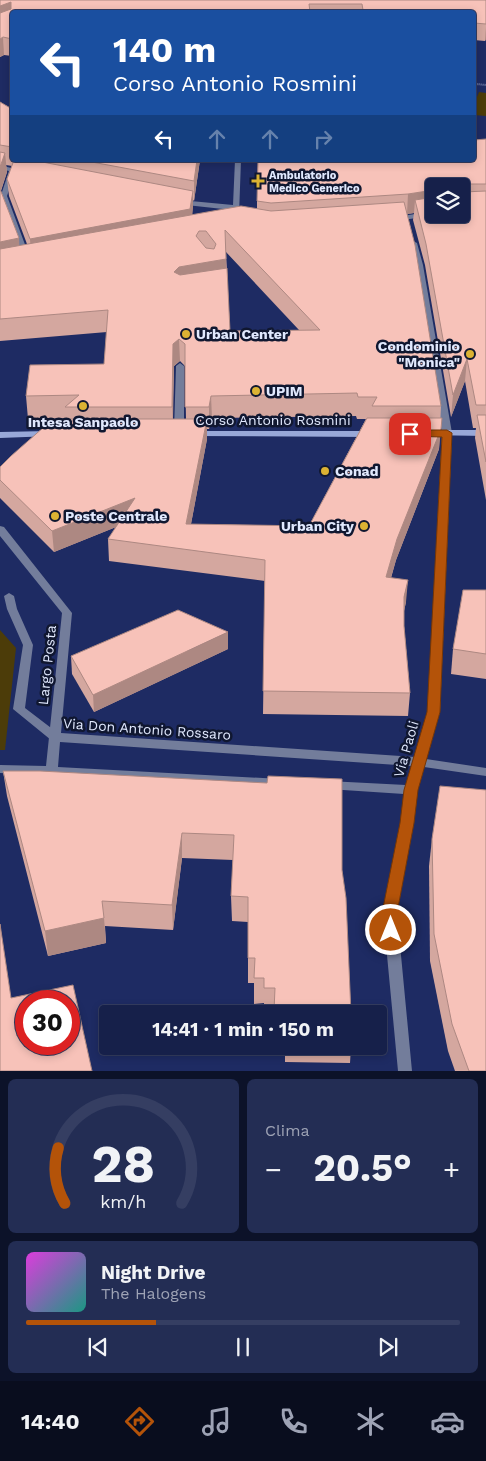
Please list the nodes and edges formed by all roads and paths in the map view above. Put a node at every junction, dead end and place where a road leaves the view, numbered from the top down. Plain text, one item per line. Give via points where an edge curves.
1 (238, 162) edge
2 (0, 167) edge
3 (13, 170) junction
4 (32, 173) edge
5 (172, 200) edge
6 (236, 208) junction
7 (425, 215) edge
8 (407, 218) junction
9 (388, 219) edge
10 (236, 222) edge
11 (409, 227) edge
12 (412, 237) edge
13 (36, 260) edge
14 (28, 262) junction
15 (18, 264) edge
16 (180, 366) dead end
17 (447, 433) junction
18 (486, 433) edge
19 (59, 434) edge
20 (174, 434) joint
21 (381, 434) edge
22 (419, 434) edge
23 (0, 435) edge
24 (0, 529) edge
25 (9, 596) dead end
26 (55, 737) junction
27 (419, 762) junction
28 (0, 769) edge
29 (52, 770) junction
30 (486, 772) edge
31 (295, 784) edge
32 (314, 784) edge
33 (411, 790) junction
34 (405, 1071) edge

1 - 6 street
2 - 3 street
3 - 4 street
3 - 14 street via 3,196
5 - 6 street
6 - 10 street
7 - 8 street
8 - 9 street
8 - 11 street
12 - 17 street, Via Paoli
13 - 14 street
14 - 15 street
16 - 20 street
17 - 18 main road
17 - 22 main road
17 - 27 street, Via Paoli via 434,712
19 - 23 main road
20 - 21 main road, Corso Antonio Rosmini
24 - 26 street, Largo Posta via 67,613
25 - 26 street via 28,645 19,709
26 - 27 street, Via Don Antonio Rossaro
26 - 29 street, Via Don Antonio Rossaro
27 - 30 street, Via Don Antonio Rossaro
27 - 33 street, Via Paoli
28 - 29 street
29 - 31 street
32 - 33 street
33 - 34 street, Via Paoli via 390,913

